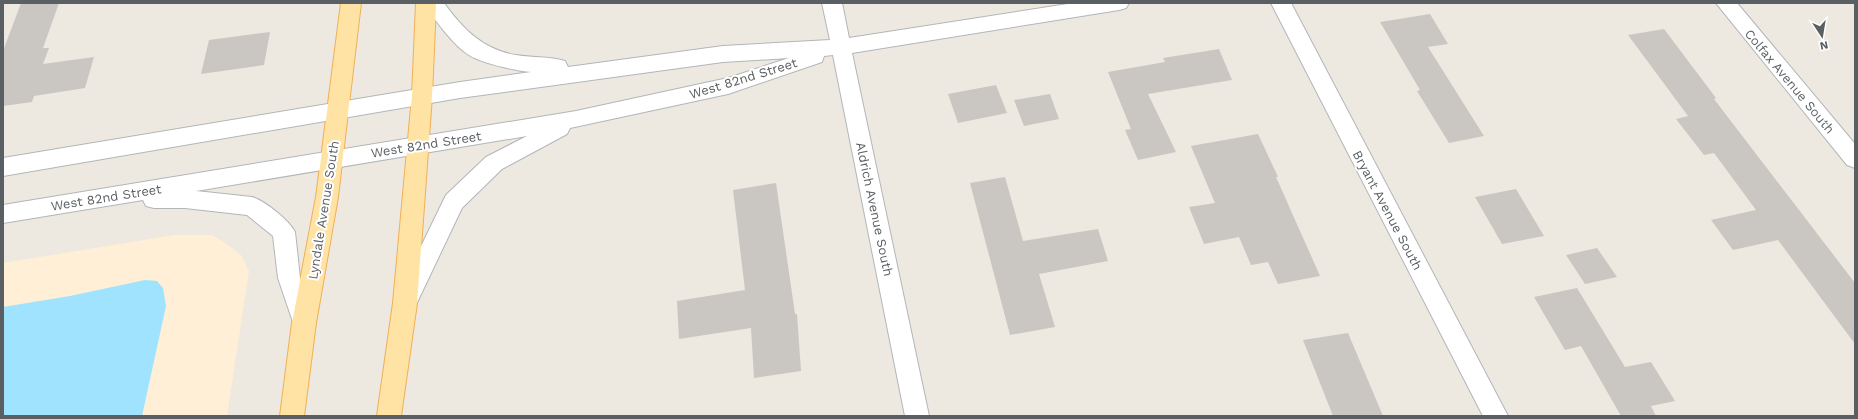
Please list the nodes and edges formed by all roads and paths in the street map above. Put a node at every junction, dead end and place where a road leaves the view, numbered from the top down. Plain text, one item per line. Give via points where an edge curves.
1 (351, 3) edge
2 (426, 3) edge
3 (434, 3) edge
4 (832, 3) edge
5 (1119, 3) edge
6 (1280, 3) edge
7 (1726, 3) edge
8 (843, 47) junction
9 (591, 71) junction
10 (422, 96) junction
11 (338, 109) junction
12 (576, 119) junction
13 (418, 145) junction
14 (1855, 159) edge
15 (332, 160) junction
16 (3, 167) edge
17 (99, 197) junction
18 (3, 214) edge
19 (405, 303) junction
20 (304, 323) junction
21 (292, 416) edge
22 (389, 416) edge
23 (917, 416) edge
24 (1496, 416) edge

1 - 11 main road, Lyndale Avenue South
2 - 10 main road
3 - 9 street via 448,23 476,50 515,63
4 - 8 street, Aldrich Avenue South
5 - 8 street, West 82nd Street
6 - 24 street, Bryant Avenue South
7 - 14 street, Colfax Avenue South
8 - 9 street, West 82nd Street via 723,54
8 - 12 street, West 82nd Street via 728,86
8 - 23 street, Aldrich Avenue South
9 - 10 street, West 82nd Street
10 - 11 street, West 82nd Street
10 - 13 main road
11 - 15 main road, Lyndale Avenue South
11 - 16 street, West 82nd Street
12 - 13 street, West 82nd Street
12 - 19 street via 494,163 454,202
13 - 15 street, West 82nd Street
13 - 19 main road
15 - 17 street, West 82nd Street
15 - 20 main road, Lyndale Avenue South
17 - 18 street, West 82nd Street
17 - 20 street via 185,199 252,206 284,232 289,278
19 - 22 main road
20 - 21 main road, Lyndale Avenue South

